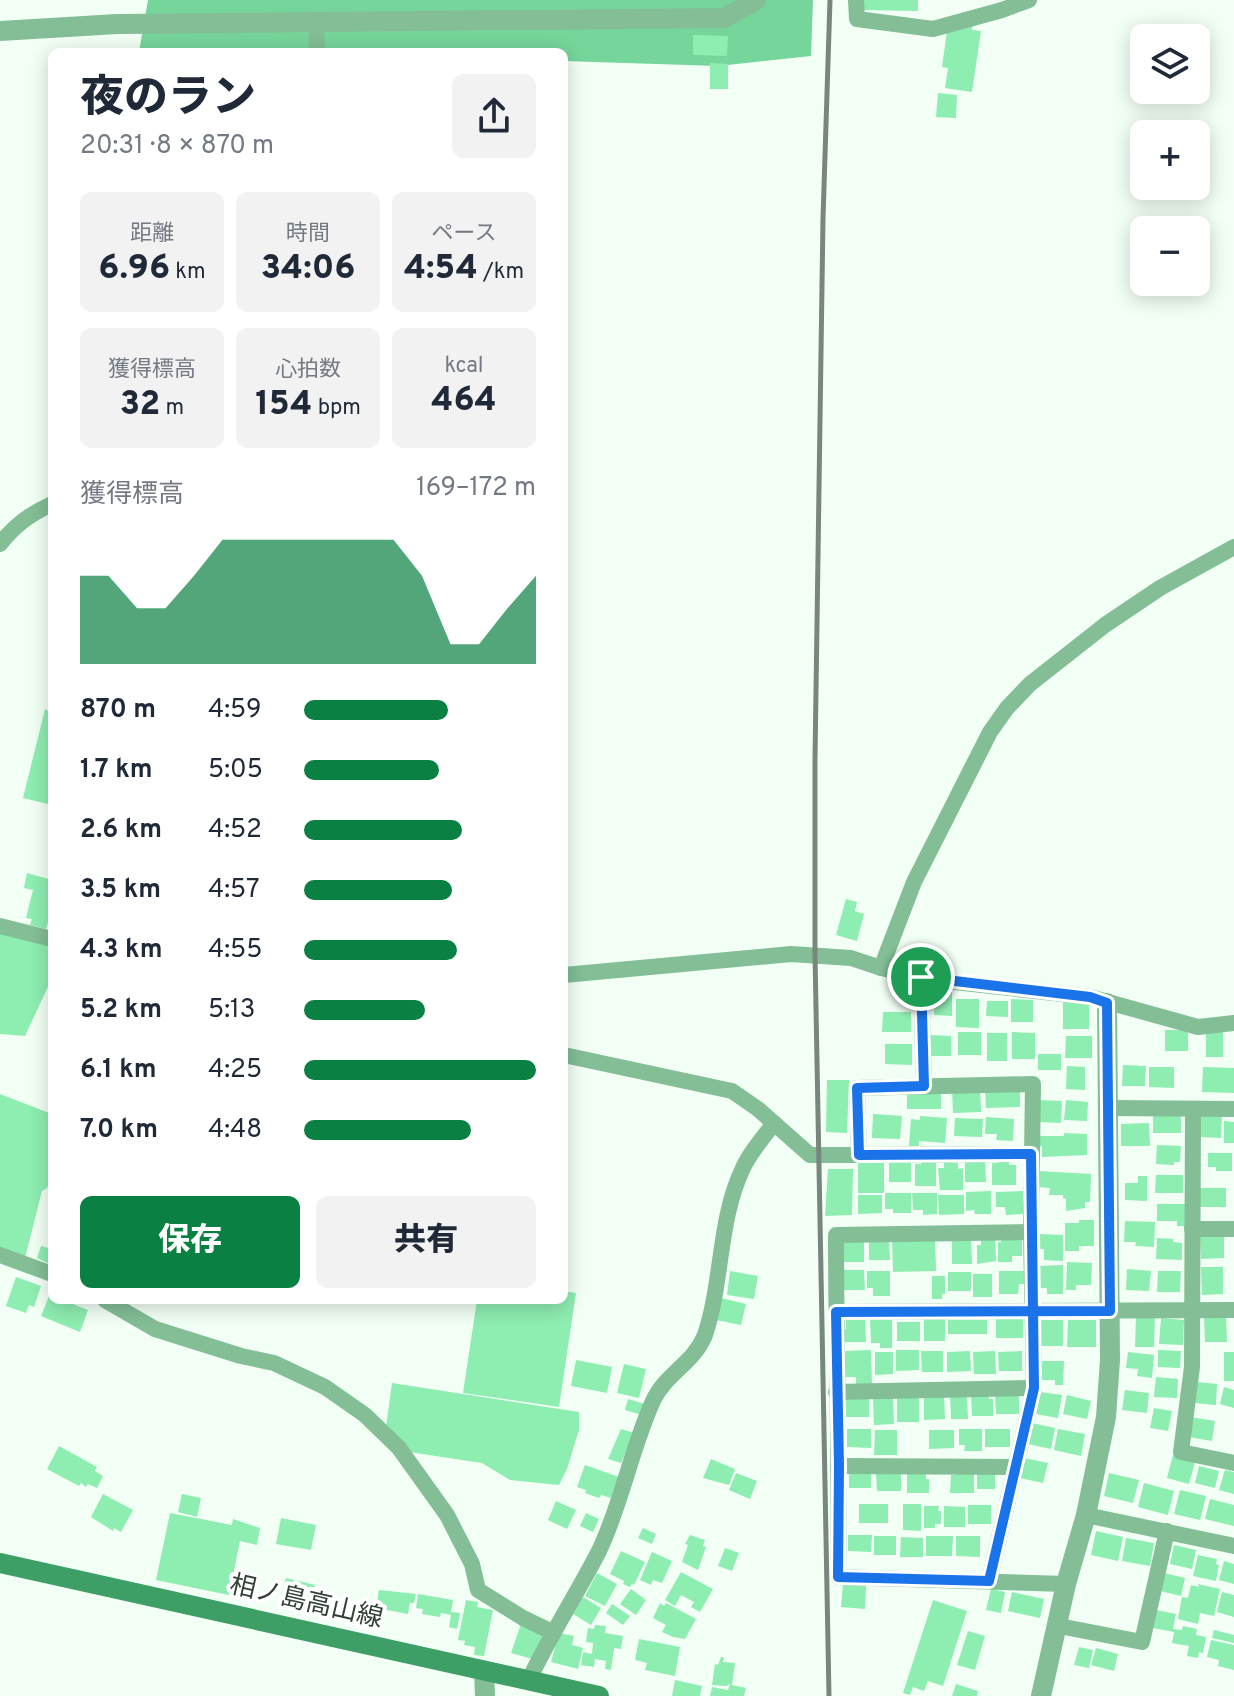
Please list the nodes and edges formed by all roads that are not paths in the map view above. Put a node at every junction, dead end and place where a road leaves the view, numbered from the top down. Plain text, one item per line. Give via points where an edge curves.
1 (756, 0) edge
2 (856, 0) edge
3 (1029, 0) edge
4 (316, 24) junction
5 (0, 31) edge
6 (317, 48) edge
7 (48, 506) edge
8 (0, 544) edge
9 (1234, 547) edge
10 (0, 926) edge
11 (48, 938) edge
12 (881, 968) junction
13 (568, 975) edge
14 (921, 977) junction
15 (1107, 1003) junction
16 (1234, 1023) edge
17 (568, 1056) edge
18 (924, 1086) junction
19 (1108, 1108) junction
20 (1234, 1109) edge
21 (1193, 1110) junction
22 (774, 1123) junction
23 (1031, 1154) junction
24 (859, 1155) junction
25 (1192, 1229) junction
26 (1234, 1229) edge
27 (1031, 1232) junction
28 (0, 1255) edge
29 (48, 1273) edge
30 (112, 1304) edge
31 (1234, 1310) edge
32 (1033, 1311) junction
33 (1110, 1311) junction
34 (1192, 1311) junction
35 (836, 1312) junction
36 (1034, 1388) junction
37 (836, 1392) junction
38 (1234, 1463) edge
39 (839, 1466) junction
40 (1016, 1467) junction
41 (1086, 1515) junction
42 (1167, 1531) junction
43 (1234, 1546) edge
44 (0, 1563) edge
45 (989, 1581) junction
46 (1066, 1584) junction
47 (1059, 1626) junction
48 (552, 1632) junction
49 (484, 1671) junction
50 (529, 1680) junction
51 (485, 1696) edge
52 (599, 1696) edge
53 (1041, 1696) edge

1 - 4 street via 724,18
2 - 3 street via 857,19 933,29
4 - 5 street via 117,24
4 - 6 street
7 - 8 street via 14,527
9 - 12 street via 1105,625 1007,708 914,882
10 - 11 street
12 - 13 street via 851,958 791,954
12 - 14 street
14 - 15 street
14 - 18 street
15 - 16 street via 1198,1027
15 - 19 street
17 - 22 street via 732,1091
18 - 23 street via 1033,1084
18 - 24 street via 857,1088
19 - 21 street
19 - 33 street
20 - 21 street
21 - 25 street
22 - 24 street via 810,1155
22 - 48 street via 743,1168 727,1218 704,1336 692,1359 654,1398 600,1549
23 - 24 street
23 - 27 street
25 - 26 street
25 - 34 street
27 - 32 street
27 - 35 street via 836,1235
28 - 29 street
30 - 48 street via 155,1329 274,1363 325,1387 365,1415 399,1448 447,1515 472,1564 478,1590
31 - 34 street
32 - 33 street
32 - 35 street
32 - 36 street
33 - 34 street
33 - 41 street via 1106,1417
34 - 38 street via 1192,1367 1181,1452
35 - 37 street
36 - 37 street
36 - 40 street
37 - 39 street
39 - 40 street
39 - 45 street via 838,1577
40 - 45 street
41 - 42 street
41 - 46 street
42 - 43 street
42 - 47 street via 1142,1642
44 - 49 main road, 相ノ島高山線
45 - 46 street
46 - 47 street
47 - 53 street
48 - 50 street
49 - 50 main road, 相ノ島高山線
49 - 51 street
50 - 52 main road, 相ノ島高山線

